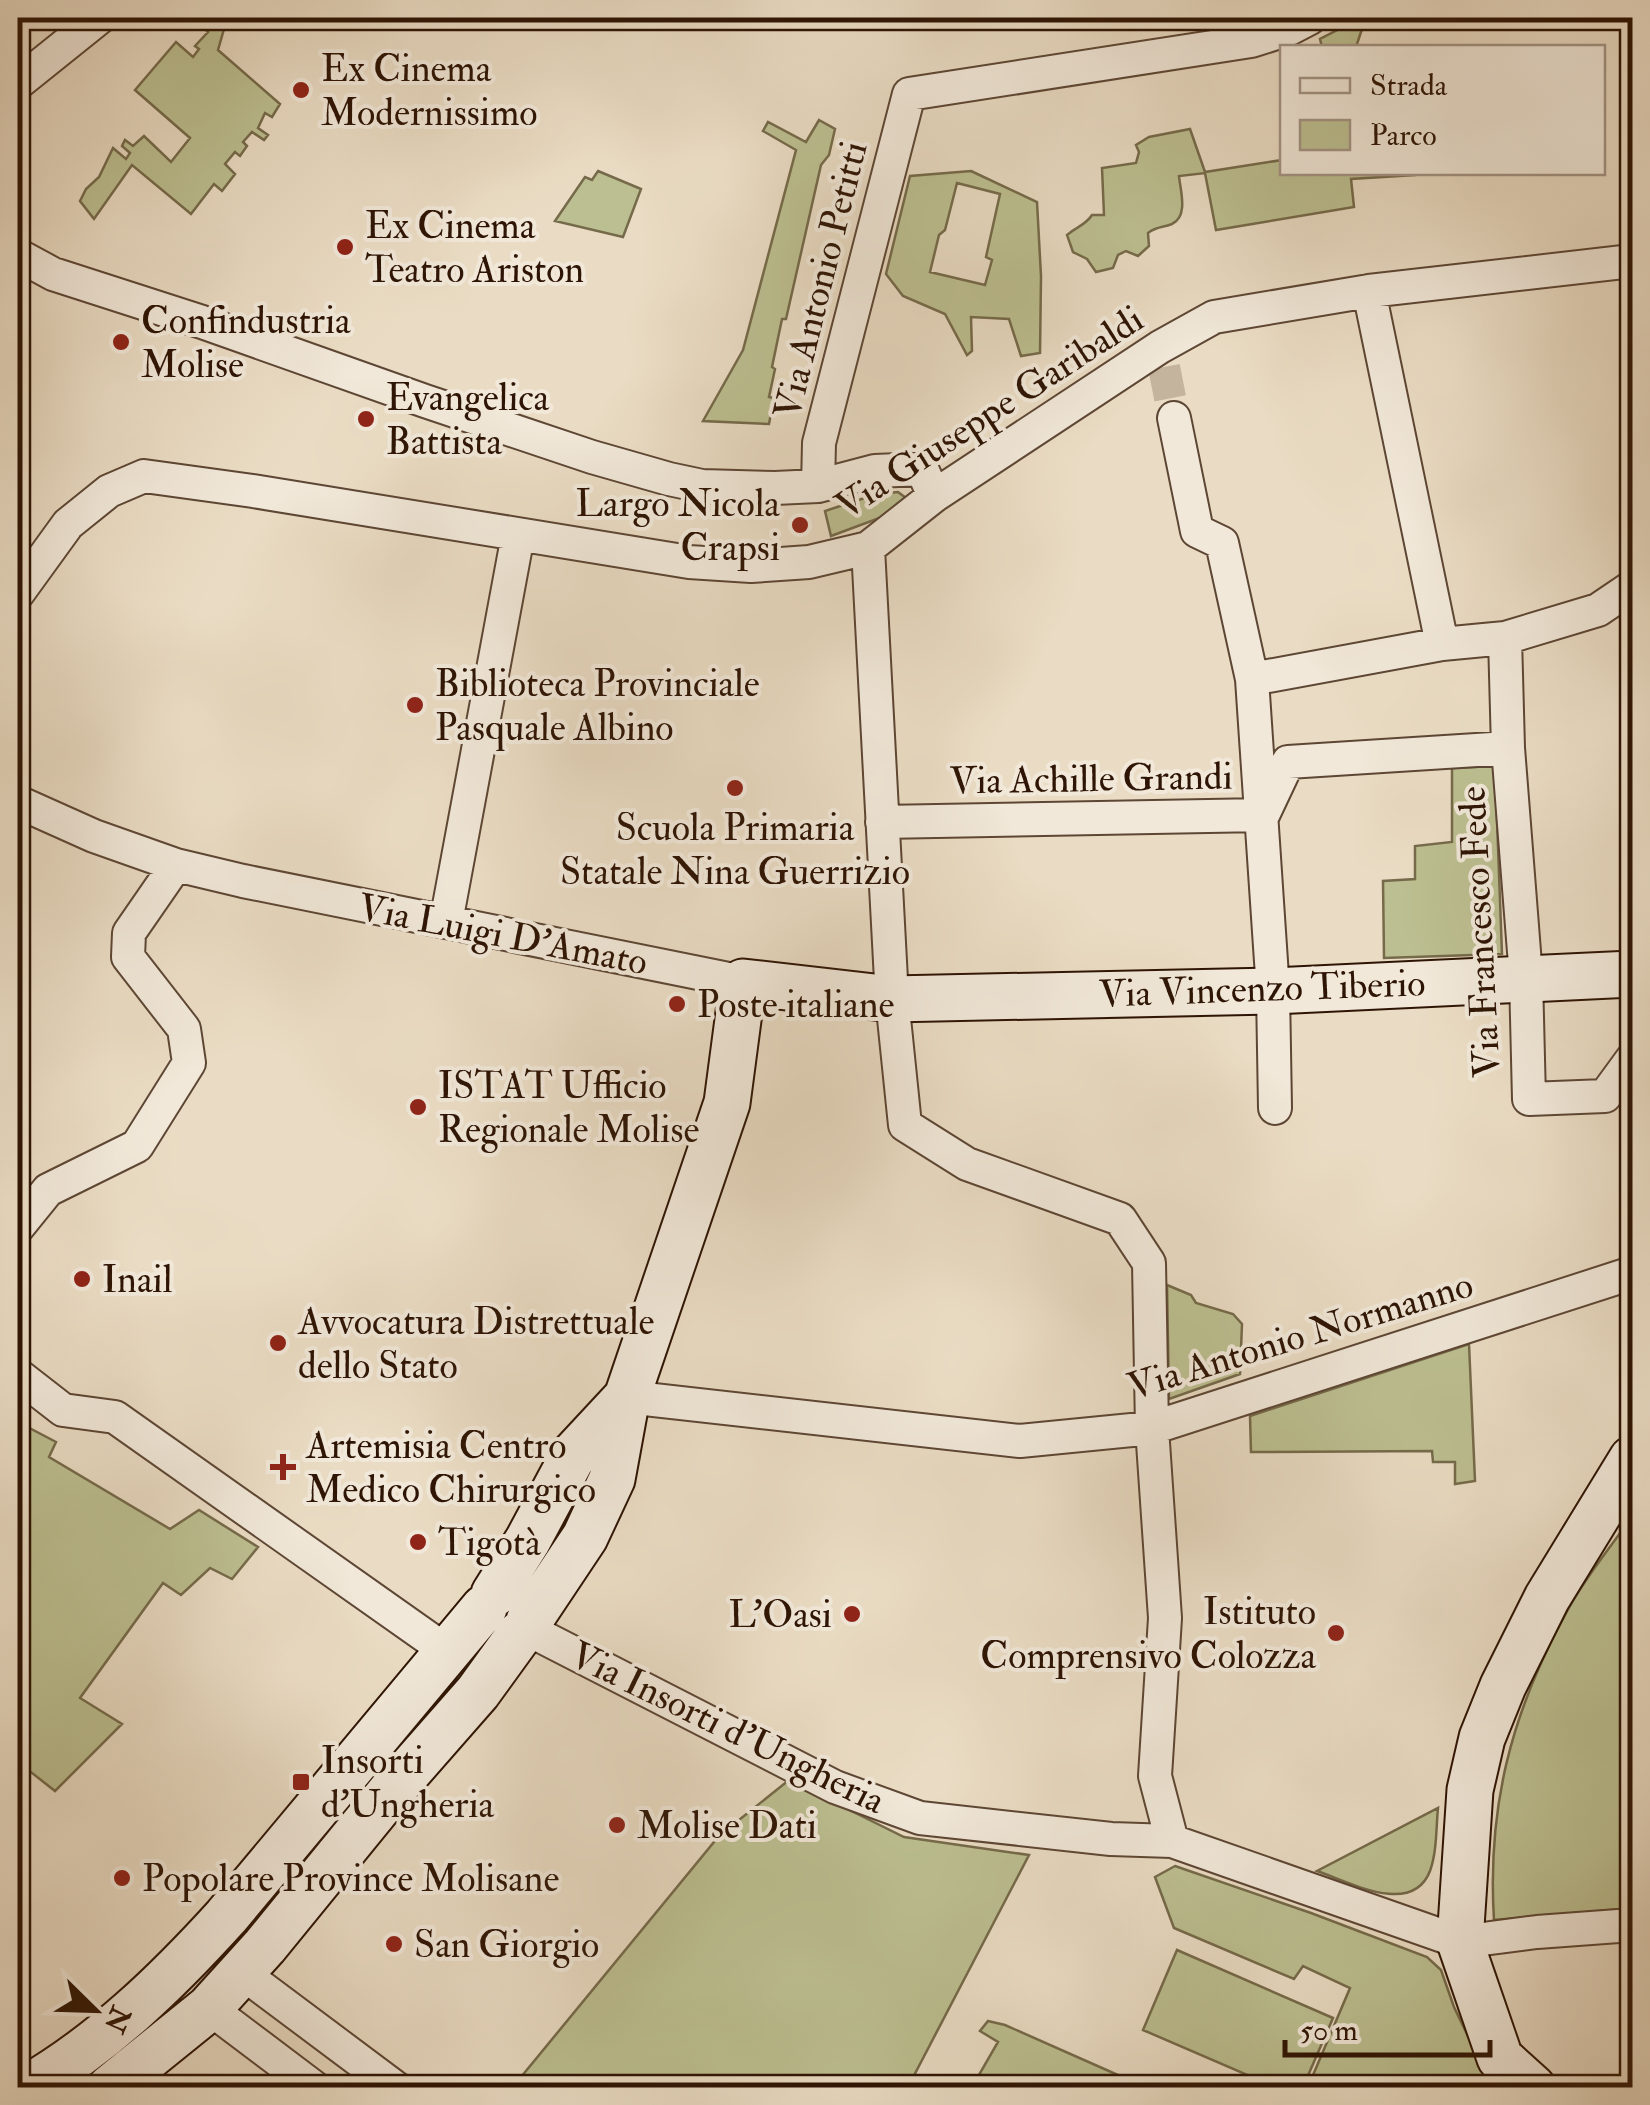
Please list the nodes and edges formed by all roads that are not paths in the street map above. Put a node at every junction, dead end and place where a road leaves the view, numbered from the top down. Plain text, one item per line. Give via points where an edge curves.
1 (99, 18) edge
2 (1310, 18) edge
3 (18, 83) edge
4 (18, 255) edge
5 (1632, 261) edge
6 (1370, 291) junction
7 (1174, 418) tunnel mouth
8 (818, 486) junction
9 (934, 496) junction
10 (518, 534) junction
11 (868, 548) junction
12 (1632, 586) edge
13 (18, 593) edge
14 (1505, 638) junction
15 (1442, 644) junction
16 (1252, 679) junction
17 (1508, 748) junction
18 (18, 802) edge
19 (1263, 814) junction
20 (882, 822) junction
21 (176, 864) junction
22 (446, 922) junction
23 (1632, 974) edge
24 (1526, 977) junction
25 (743, 982) junction
26 (1273, 991) junction
27 (892, 999) junction
28 (1632, 1059) edge
29 (1275, 1108) dead end
30 (18, 1227) edge
31 (1632, 1273) edge
32 (18, 1375) edge
33 (627, 1397) junction
34 (1152, 1428) junction
35 (1632, 1458) edge
36 (489, 1601) junction
37 (525, 1628) junction
38 (448, 1652) junction
39 (1172, 1842) junction
40 (1632, 1925) edge
41 (1460, 1942) junction
42 (241, 1972) junction
43 (209, 2008) junction
44 (27, 2088) edge
45 (110, 2088) edge
46 (315, 2088) edge
47 (396, 2088) edge
48 (1533, 2088) edge

1 - 3 street
2 - 8 street, Via Antonio Petitti via 1251,41 910,94 819,444
4 - 8 street via 53,274 592,457 702,486
5 - 6 street, Via Giuseppe Garibaldi
6 - 9 street, Via Giuseppe Garibaldi via 1214,317 1162,357
6 - 15 street
7 - 16 street via 1198,531 1222,543
8 - 9 street via 874,471 922,469
9 - 11 street, Via Giuseppe Garibaldi
10 - 11 street, Via Giuseppe Garibaldi via 751,566
10 - 13 street, Via Giuseppe Garibaldi via 144,476 109,491 68,524
10 - 22 street
11 - 20 street
12 - 14 street via 1598,610
14 - 15 street
14 - 17 street, Via Francesco Fede
15 - 16 street
16 - 19 street
17 - 19 street, Via Achille Grandi via 1288,762
17 - 24 street, Via Francesco Fede
18 - 21 street, Via Luigi D'Amato
19 - 20 street, Via Achille Grandi
19 - 26 street
20 - 27 street
21 - 22 street, Via Luigi D'Amato
21 - 30 street via 128,933 128,957 184,1029 189,1063 137,1146 48,1190
22 - 25 street, Via Luigi D'Amato
23 - 24 main road, Via Vincenzo Tiberio
24 - 26 main road, Via Vincenzo Tiberio
24 - 28 street, Via Francesco Fede via 1529,1099 1605,1096
25 - 27 main road, Via Luigi D'Amato
25 - 33 main road, Via Insorti d'Ungheria via 727,1102
26 - 27 main road, Via Vincenzo Tiberio
26 - 29 street
27 - 34 street via 905,1125 967,1164 1120,1219 1149,1263
31 - 34 street, Via Antonio Normanno
32 - 38 street via 63,1410 115,1417
33 - 34 street, Via Antonio Normanno via 1020,1441
33 - 36 main road, Via Insorti d'Ungheria via 574,1454
33 - 37 main road, Via Insorti d'Ungheria via 612,1479 585,1537
34 - 39 street via 1165,1618 1155,1776
35 - 41 main road via 1546,1598 1482,1738 1470,1790
36 - 37 main road via 485,1624 496,1635 512,1637
36 - 38 main road, Via Insorti d'Ungheria
37 - 39 street, Via Insorti d'Ungheria via 835,1788 920,1818
37 - 42 main road, Via Insorti d'Ungheria
38 - 44 main road, Via Insorti d'Ungheria via 186,1962 92,2044
39 - 41 street, Via Insorti d'Ungheria
40 - 41 street
41 - 48 main road via 1500,2058
42 - 43 main road, Via Insorti d'Ungheria
42 - 47 street
43 - 45 main road, Via Insorti d'Ungheria
43 - 46 street

